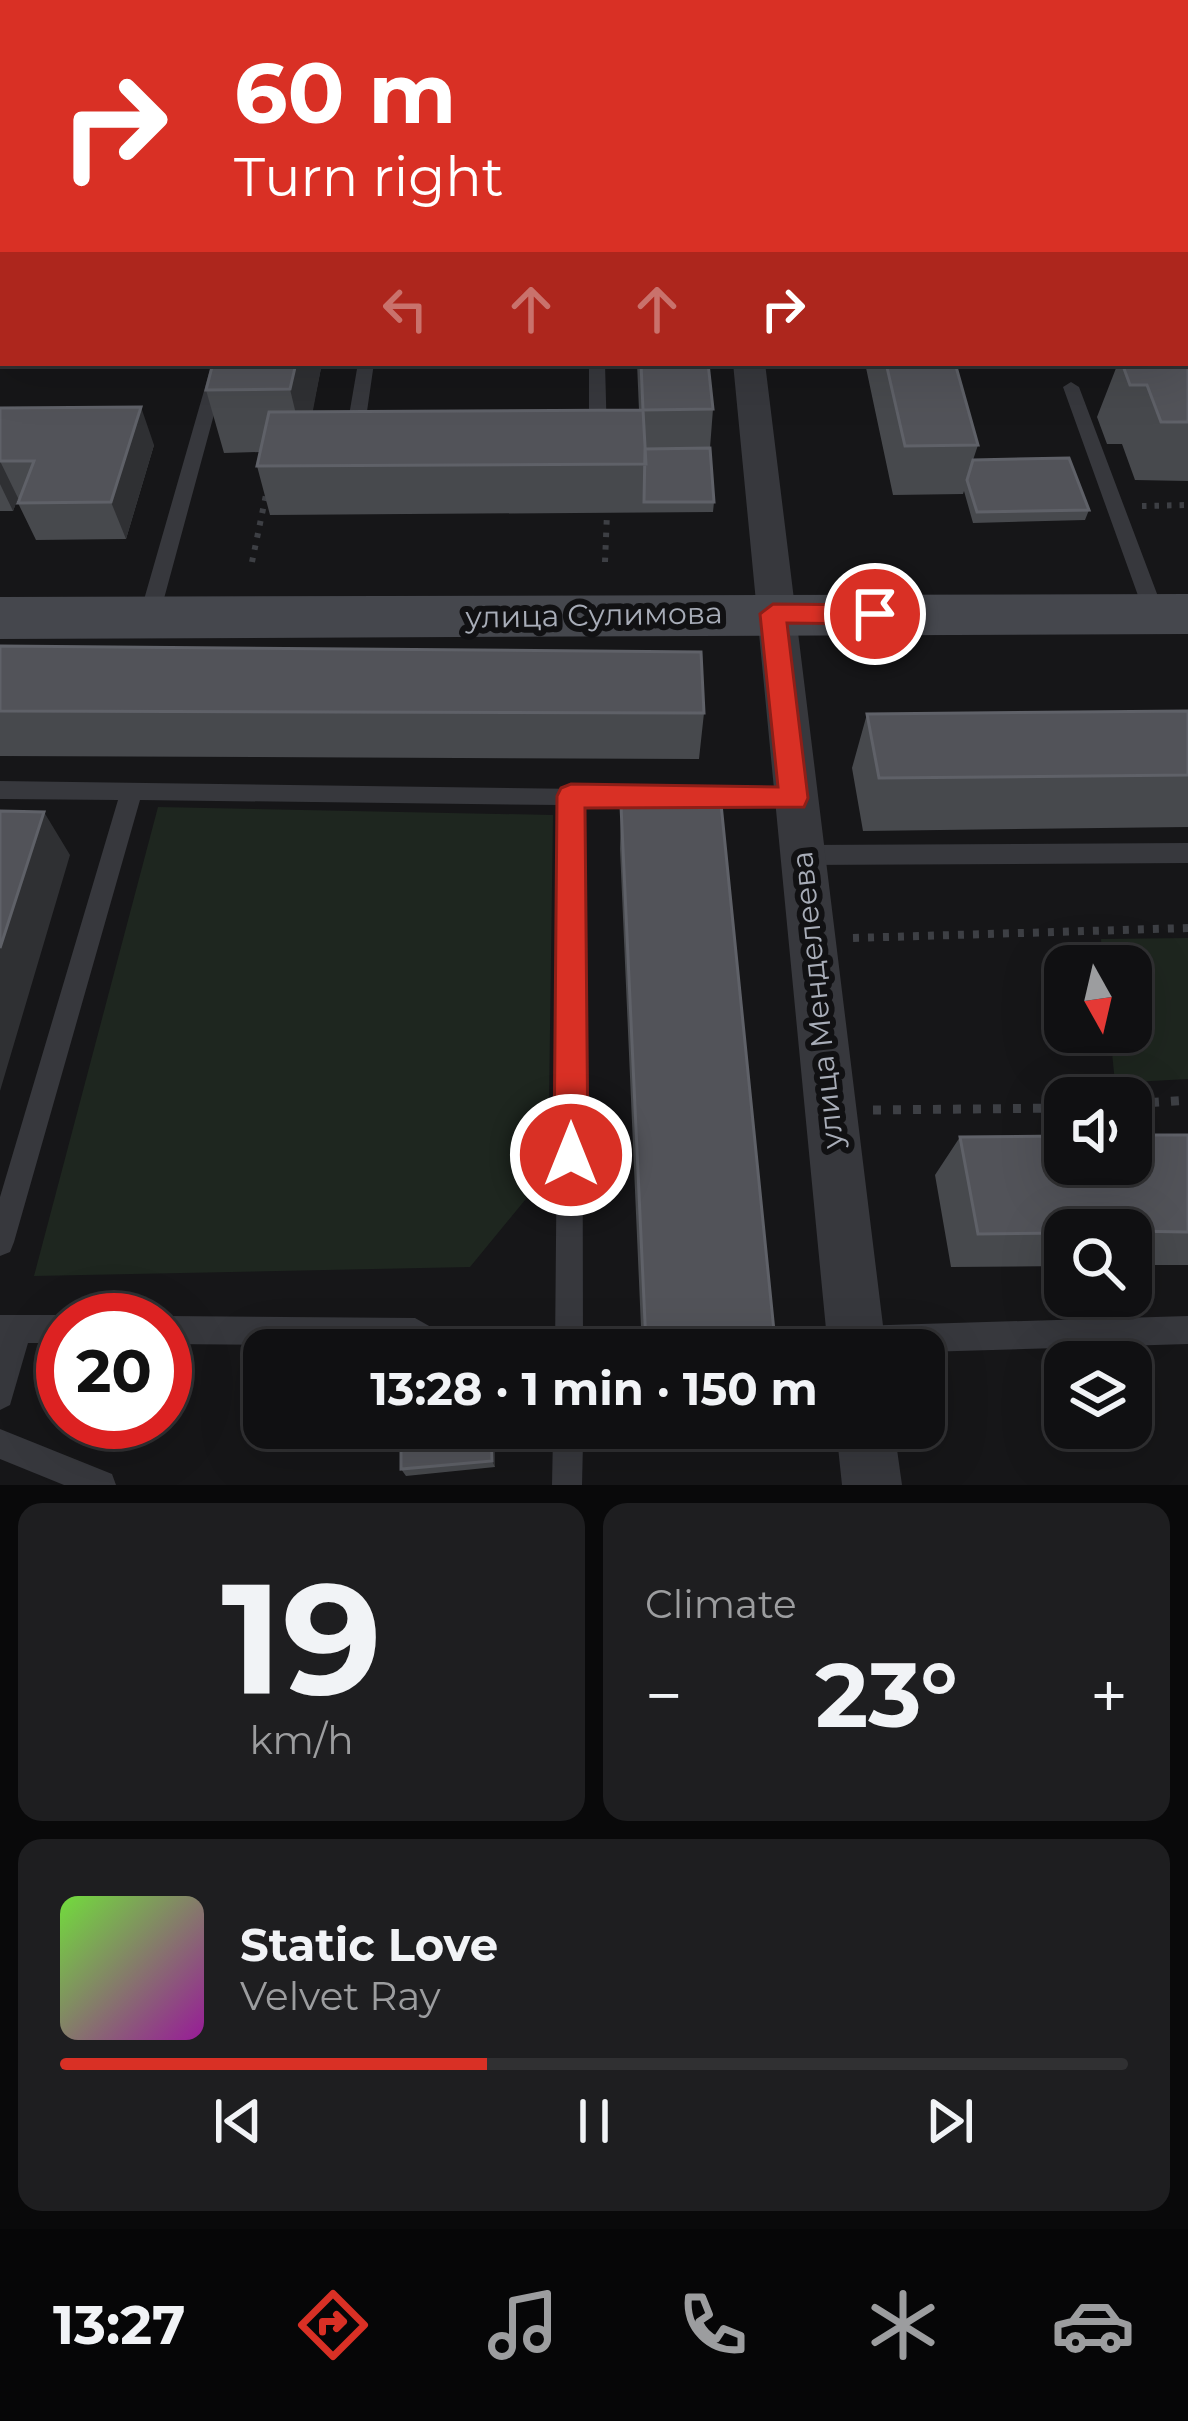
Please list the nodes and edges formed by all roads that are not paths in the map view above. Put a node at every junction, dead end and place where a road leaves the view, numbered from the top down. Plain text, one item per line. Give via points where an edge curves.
1 (219, 366) edge
2 (366, 366) edge
3 (597, 366) edge
4 (749, 366) edge
5 (1071, 387) dead end
6 (576, 440) edge
7 (376, 441) edge
8 (1074, 459) edge
9 (1097, 459) junction
10 (773, 614) junction
11 (1171, 614) edge
12 (149, 617) junction
13 (0, 618) edge
14 (0, 790) edge
15 (132, 791) junction
16 (571, 796) junction
17 (794, 798) junction
18 (1188, 853) edge
19 (800, 855) junction
20 (0, 1242) edge
21 (9, 1329) edge
22 (569, 1329) edge
23 (854, 1329) edge
24 (192, 1330) edge
25 (1188, 1330) edge
26 (243, 1331) edge
27 (945, 1341) edge
28 (0, 1395) edge
29 (0, 1444) edge
30 (567, 1449) edge
31 (868, 1449) edge
32 (100, 1485) edge
33 (567, 1485) edge
34 (872, 1485) edge

1 - 12 lane
2 - 7 lane via 354,441
3 - 6 lane via 598,440
4 - 10 street, улица Менделеева
5 - 9 lane
8 - 9 lane
9 - 11 lane
10 - 11 main road, улица Сулимова
10 - 12 main road, улица Сулимова
10 - 17 street, улица Менделеева
12 - 13 main road, улица Сулимова
14 - 15 lane
15 - 16 lane
15 - 20 lane
16 - 17 lane
16 - 22 lane
17 - 19 street, улица Менделеева
18 - 19 lane
19 - 23 street, улица Менделеева
21 - 28 lane
24 - 26 lane
25 - 27 lane
29 - 32 lane
30 - 33 lane
31 - 34 street

